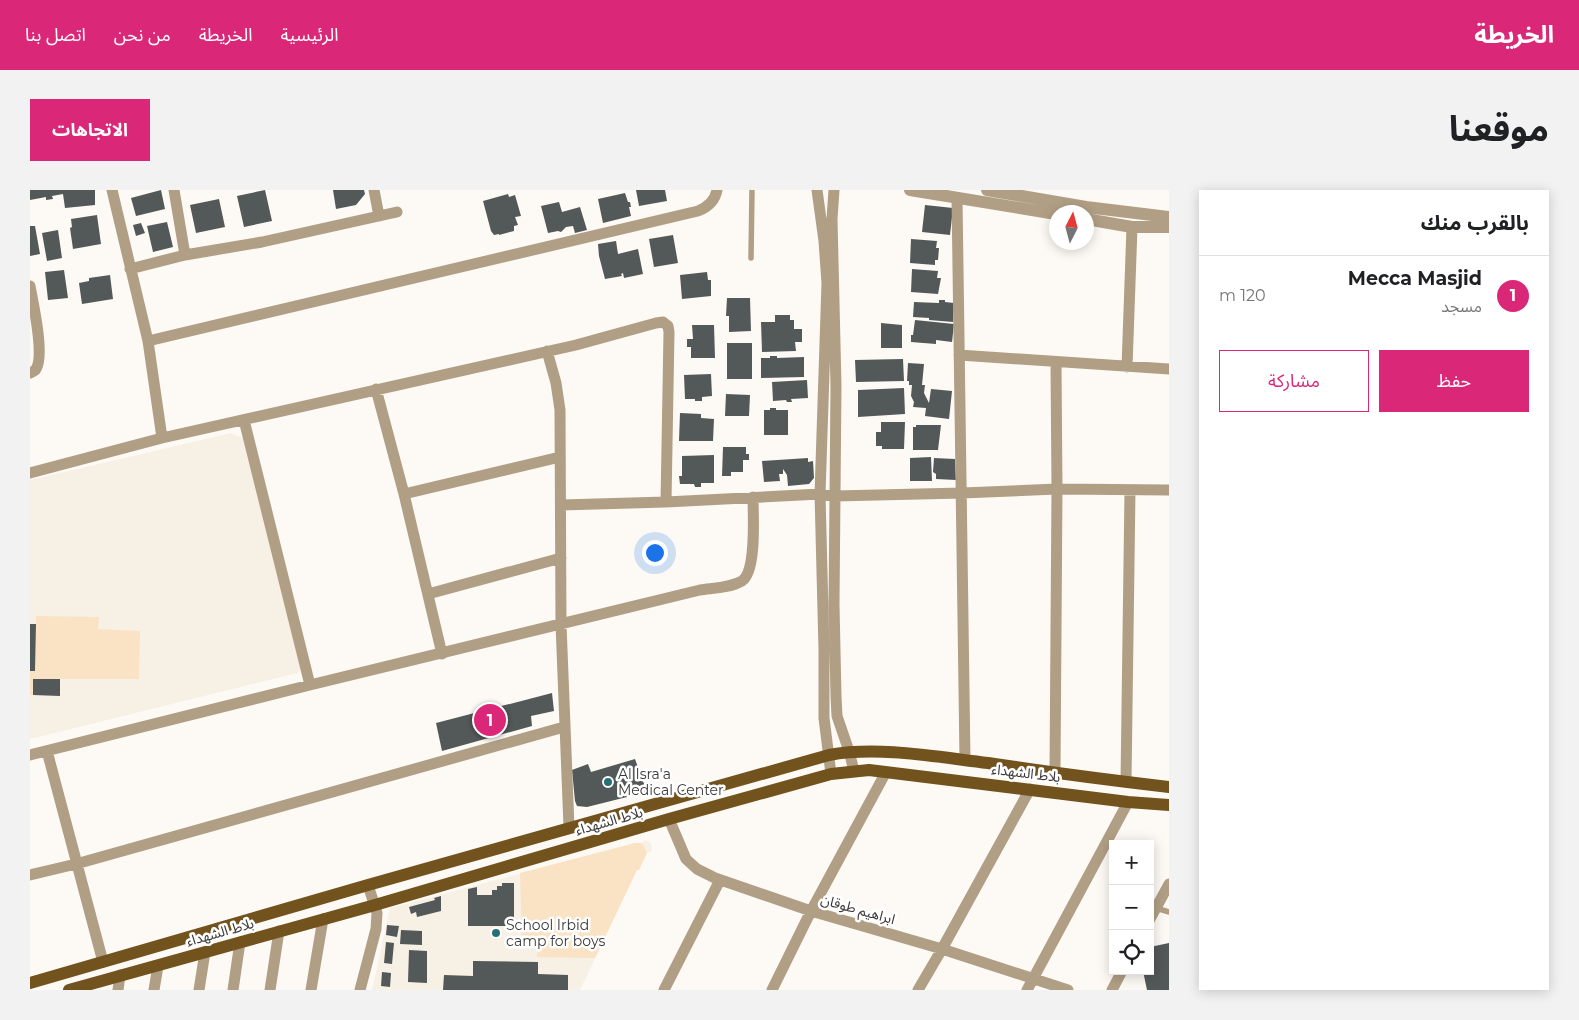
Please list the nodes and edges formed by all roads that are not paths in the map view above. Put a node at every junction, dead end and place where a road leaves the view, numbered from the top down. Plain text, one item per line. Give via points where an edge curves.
1 (112, 190) edge
2 (174, 190) edge
3 (374, 190) edge
4 (717, 190) edge
5 (752, 190) edge
6 (817, 190) edge
7 (834, 190) edge
8 (910, 190) edge
9 (987, 190) edge
10 (958, 198) junction
11 (397, 212) dead end
12 (1049, 213) edge
13 (379, 216) junction
14 (1169, 217) edge
15 (1094, 220) edge
16 (1132, 227) junction
17 (1169, 228) edge
18 (185, 256) junction
19 (751, 258) dead end
20 (130, 269) junction
21 (30, 286) edge
22 (148, 341) junction
23 (547, 351) junction
24 (959, 355) junction
25 (1056, 363) junction
26 (1127, 367) junction
27 (1169, 369) edge
28 (30, 374) edge
29 (376, 389) junction
30 (244, 420) junction
31 (162, 438) junction
32 (560, 457) junction
33 (30, 473) edge
34 (1057, 489) junction
35 (1130, 490) junction
36 (1169, 490) edge
37 (962, 493) junction
38 (404, 494) junction
39 (820, 494) junction
40 (835, 496) junction
41 (753, 497) junction
42 (666, 502) junction
43 (561, 505) junction
44 (561, 558) junction
45 (428, 594) junction
46 (561, 624) junction
47 (442, 654) junction
48 (310, 685) junction
49 (564, 727) junction
50 (47, 751) junction
51 (850, 751) junction
52 (30, 755) edge
53 (829, 755) junction
54 (965, 760) junction
55 (854, 772) junction
56 (886, 772) junction
57 (1055, 773) junction
58 (831, 774) junction
59 (1126, 782) junction
60 (1169, 787) edge
61 (1030, 789) junction
62 (1128, 802) junction
63 (1169, 805) edge
64 (669, 819) junction
65 (569, 827) junction
66 (76, 864) junction
67 (30, 875) edge
68 (720, 880) junction
69 (1169, 884) edge
70 (368, 885) junction
71 (375, 905) junction
72 (811, 911) junction
73 (1154, 912) edge
74 (1169, 912) edge
75 (1154, 914) edge
76 (323, 919) junction
77 (279, 931) junction
78 (240, 942) junction
79 (942, 949) junction
80 (205, 952) junction
81 (103, 962) junction
82 (158, 966) junction
83 (120, 975) junction
84 (1120, 975) edge
85 (1034, 979) junction
86 (30, 983) edge
87 (75, 989) edge
88 (118, 990) edge
89 (154, 990) edge
90 (199, 990) edge
91 (233, 990) edge
92 (270, 990) edge
93 (311, 990) edge
94 (360, 990) edge
95 (664, 990) edge
96 (772, 990) edge
97 (918, 990) edge
98 (1027, 990) edge
99 (1068, 990) edge
100 (1112, 990) edge

1 - 20 street
2 - 18 street
3 - 13 street
4 - 22 street via 709,205 698,211
5 - 19 lane
6 - 39 street via 827,283
7 - 40 street
8 - 10 street
9 - 14 street via 1086,208
10 - 12 street
10 - 24 street
11 - 13 street
13 - 18 street
15 - 16 street
16 - 17 street
16 - 26 street
18 - 20 street
20 - 22 street
21 - 28 street via 40,358
22 - 31 street
23 - 29 street
23 - 32 street via 560,410
23 - 42 street via 656,323 666,324 669,332
24 - 25 street
24 - 37 street
25 - 26 street
25 - 34 street
26 - 27 street
29 - 30 street
29 - 38 street
30 - 31 street
30 - 48 street
31 - 33 street
32 - 38 street
32 - 43 street
34 - 35 street
34 - 37 street
34 - 57 street
35 - 36 street
35 - 59 street
37 - 40 street
37 - 54 street
38 - 45 street
39 - 40 street
39 - 41 street
39 - 53 street via 824,718
40 - 51 street via 837,716
41 - 42 street
41 - 46 street via 752,558 744,580
42 - 43 street
43 - 44 street
44 - 45 street
44 - 46 street
45 - 47 street
46 - 47 street
46 - 49 street
47 - 48 street
48 - 50 street
49 - 65 street
49 - 66 street
50 - 52 street
50 - 66 street
51 - 53 main road
51 - 54 main road via 874,750
51 - 55 street
53 - 58 street
53 - 65 main road
54 - 57 main road
55 - 56 main road, بلاط الشهداء
55 - 58 main road, بلاط الشهداء
56 - 61 main road, بلاط الشهداء
56 - 72 street
57 - 59 main road
58 - 64 main road, بلاط الشهداء
59 - 60 main road
61 - 62 main road, بلاط الشهداء
61 - 79 street
62 - 63 main road, بلاط الشهداء
62 - 85 street
64 - 68 street, ابراهيم طوقان via 686,859 697,869
64 - 71 main road, بلاط الشهداء
65 - 70 main road
66 - 67 street
66 - 81 street
68 - 72 street, ابراهيم طوقان
68 - 95 street
69 - 73 street
70 - 71 street
70 - 81 main road
71 - 76 main road, بلاط الشهداء
71 - 94 street via 378,914 376,930
72 - 79 street, ابراهيم طوقان
72 - 96 street
74 - 75 lane
76 - 77 main road, بلاط الشهداء
76 - 93 street
77 - 78 main road, بلاط الشهداء
77 - 92 street
78 - 80 main road, بلاط الشهداء
78 - 91 street
79 - 85 street, ابراهيم طوقان
79 - 97 street
80 - 82 main road, بلاط الشهداء
80 - 90 street
81 - 86 main road
82 - 83 main road, بلاط الشهداء
82 - 89 street
83 - 87 main road, بلاط الشهداء
83 - 88 street
84 - 100 street
85 - 98 street
85 - 99 street, ابراهيم طوقان

